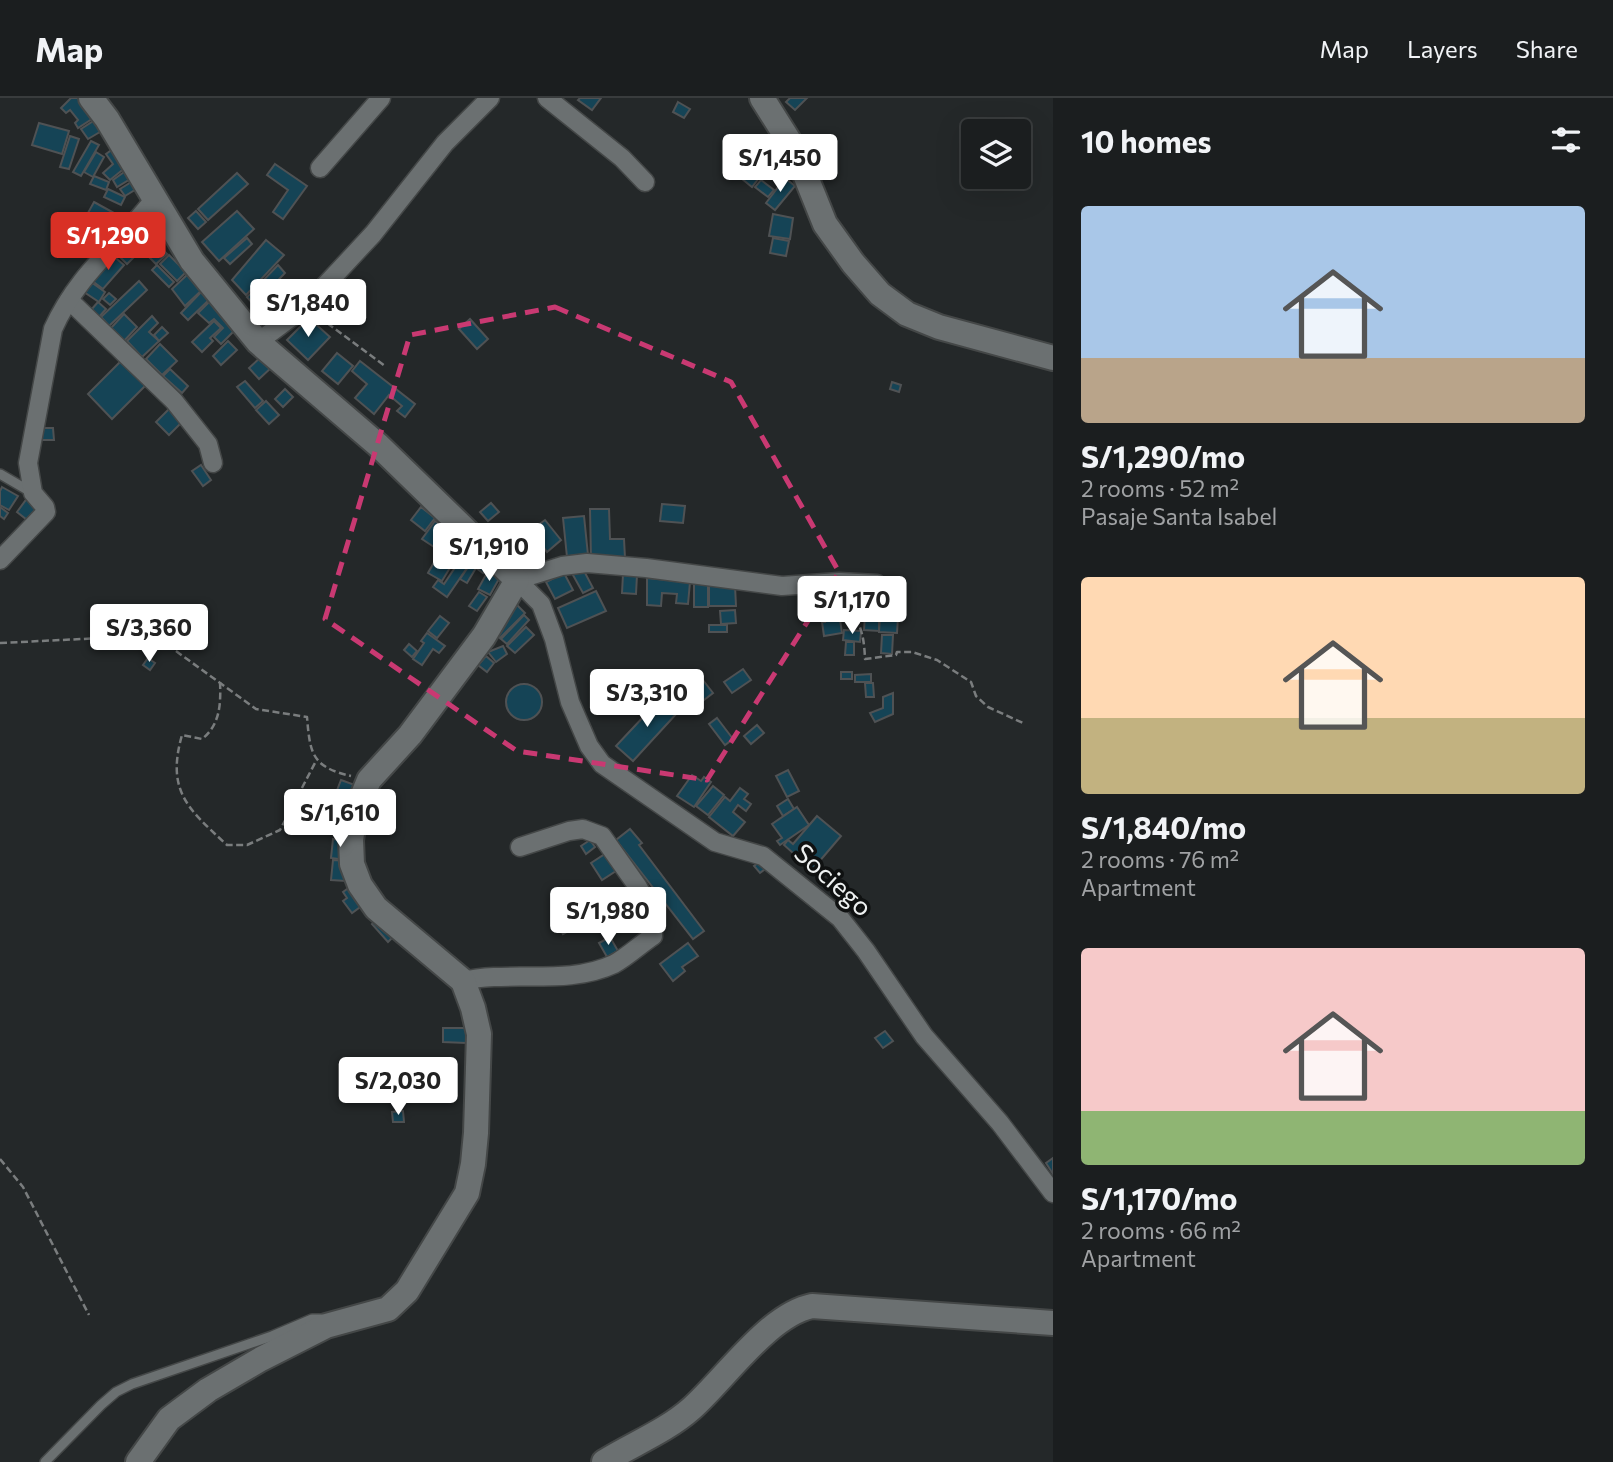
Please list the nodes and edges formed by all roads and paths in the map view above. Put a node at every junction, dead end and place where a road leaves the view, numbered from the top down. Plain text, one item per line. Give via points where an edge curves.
1 (91, 98) edge
2 (381, 98) edge
3 (490, 98) edge
4 (547, 98) edge
5 (762, 98) edge
6 (320, 168) dead end
7 (645, 182) dead end
8 (156, 197) junction
9 (69, 300) junction
10 (304, 307) junction
11 (258, 342) junction
12 (1053, 358) edge
13 (385, 366) dead end
14 (213, 463) dead end
15 (0, 474) edge
16 (33, 493) junction
17 (0, 560) edge
18 (517, 580) junction
19 (877, 584) dead end
20 (807, 586) junction
21 (0, 643) edge
22 (220, 682) junction
23 (1023, 723) dead end
24 (316, 760) junction
25 (369, 780) junction
26 (520, 847) dead end
27 (463, 981) junction
28 (0, 1159) edge
29 (1053, 1194) edge
30 (89, 1315) dead end
31 (364, 1317) junction
32 (1053, 1323) edge
33 (45, 1462) edge
34 (138, 1462) edge
35 (604, 1462) edge

1 - 8 main road
2 - 6 street
3 - 10 street
4 - 7 street
5 - 12 main road via 796,152 825,224 880,294 907,314 939,327
8 - 9 street via 89,270
8 - 11 main road via 192,261
9 - 14 street via 174,401 208,444
9 - 16 street via 53,329 41,393 28,463
10 - 11 street
10 - 13 path
11 - 18 main road via 377,445
15 - 16 lane
16 - 17 street via 46,512
18 - 20 street via 587,563
18 - 25 main road via 484,636 410,735
18 - 29 street, Sociego via 541,604 570,702 601,764 715,842 763,856 840,918 924,1036
19 - 20 street
20 - 23 path via 845,604 864,633 865,659 903,651 927,656 971,682 976,696 988,707
21 - 22 path via 137,639 169,646
22 - 24 path via 256,709 307,717
22 - 24 path via 221,702 212,731 202,739 182,735 176,778 181,795 227,845 247,845 280,830
24 - 25 path via 331,771
25 - 27 main road via 355,814 351,840 352,864 360,885 376,908
26 - 27 street via 583,829 602,836 652,913 653,936 614,964 583,972
27 - 31 main road via 479,1034 475,1143 467,1193 407,1291 388,1309
28 - 30 path via 23,1187
31 - 33 lane via 312,1319 132,1384 101,1405
31 - 34 main road via 326,1326 208,1390 169,1419
32 - 35 main road via 812,1306 799,1309 751,1347 691,1409

